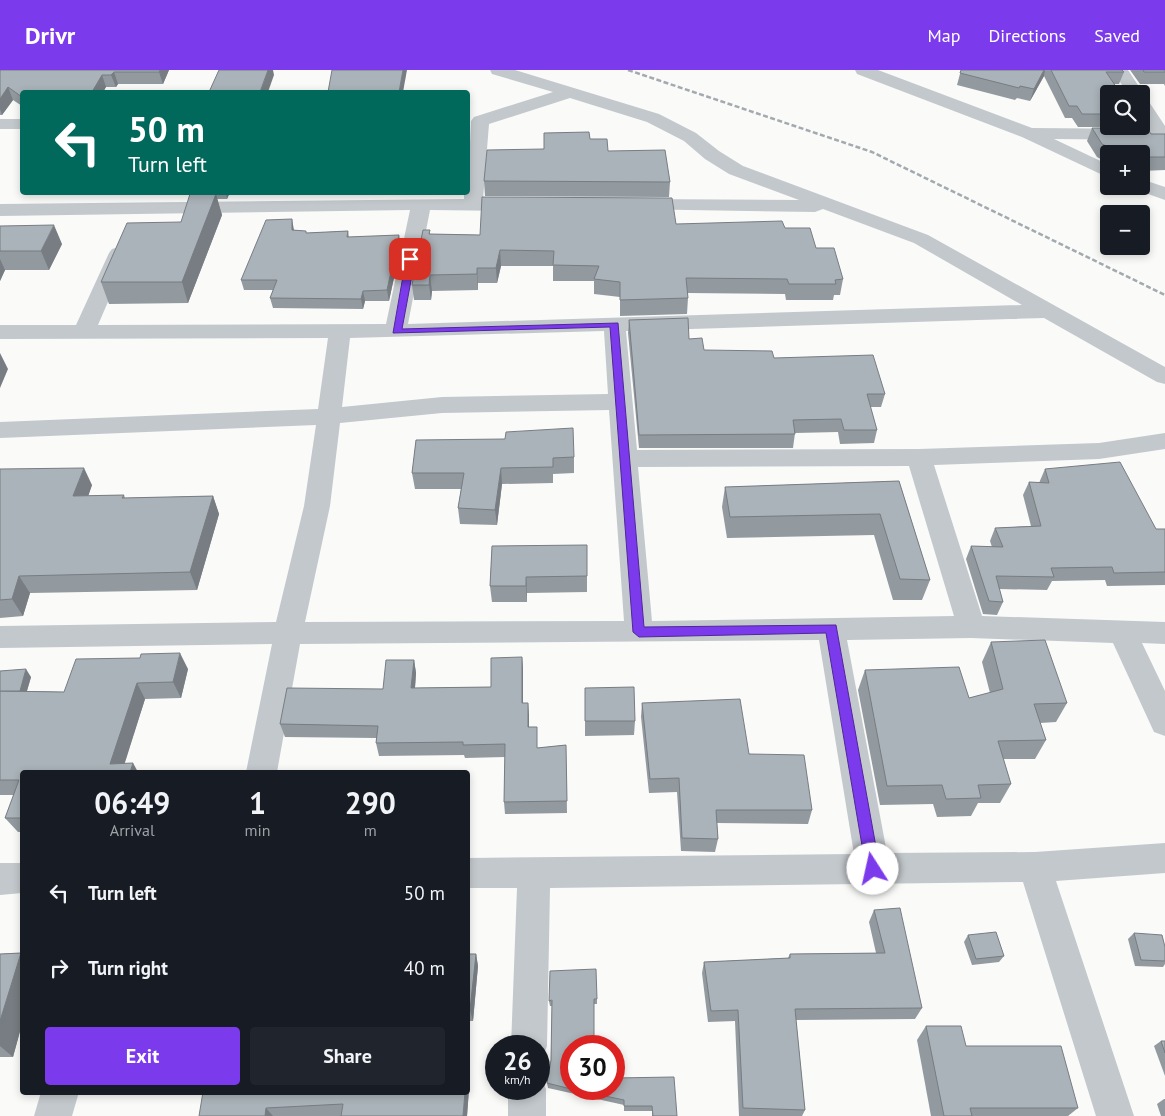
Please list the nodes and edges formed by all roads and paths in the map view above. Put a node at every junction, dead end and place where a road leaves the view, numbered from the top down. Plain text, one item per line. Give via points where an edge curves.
1 (498, 70) edge
2 (863, 70) edge
3 (1120, 70) edge
4 (1131, 85) edge
5 (568, 93) junction
6 (1150, 114) edge
7 (474, 121) edge
8 (0, 124) edge
9 (20, 124) edge
10 (1028, 133) junction
11 (1164, 137) edge
12 (1100, 168) edge
13 (1150, 188) edge
14 (1165, 194) edge
15 (421, 204) junction
16 (473, 204) junction
17 (541, 205) edge
18 (619, 205) edge
19 (834, 206) junction
20 (0, 210) edge
21 (135, 215) edge
22 (1046, 311) junction
23 (614, 324) junction
24 (85, 330) junction
25 (340, 331) junction
26 (0, 332) edge
27 (396, 332) junction
28 (1165, 377) edge
29 (620, 402) junction
30 (330, 416) junction
31 (0, 430) edge
32 (1165, 441) edge
33 (919, 457) junction
34 (624, 459) junction
35 (971, 627) junction
36 (831, 629) junction
37 (1122, 631) junction
38 (639, 632) junction
39 (288, 633) junction
40 (1165, 633) edge
41 (0, 637) edge
42 (1165, 723) edge
43 (262, 770) edge
44 (1165, 858) edge
45 (1034, 867) junction
46 (873, 869) junction
47 (470, 873) edge
48 (534, 873) junction
49 (0, 878) edge
50 (20, 878) edge
51 (529, 1035) edge
52 (59, 1095) edge
53 (527, 1100) edge
54 (53, 1116) edge
55 (526, 1116) edge
56 (1115, 1116) edge

1 - 5 street
2 - 10 street via 911,80
3 - 4 street
5 - 7 street
5 - 19 street via 653,118 690,137 736,170
6 - 11 street
7 - 16 street
8 - 9 street
10 - 11 street
10 - 12 street
13 - 14 street
15 - 16 street
15 - 21 street
15 - 27 street
16 - 17 street
18 - 19 street
19 - 22 street via 921,238
20 - 21 street
21 - 24 street
22 - 23 street
22 - 28 street
23 - 27 street
23 - 29 street
24 - 25 street
24 - 26 street
25 - 27 street
25 - 30 street
29 - 30 street via 442,405
29 - 34 street
30 - 31 street
30 - 39 street via 316,506
32 - 33 street via 1099,451
33 - 34 street
33 - 35 street
34 - 38 street
35 - 36 street
35 - 37 street
36 - 38 street
36 - 46 street
37 - 40 street
37 - 42 street
38 - 39 street
39 - 41 street
39 - 43 street
44 - 45 street
45 - 46 street
45 - 56 street
46 - 48 street
47 - 48 street
48 - 51 street
49 - 50 street
52 - 54 street
53 - 55 street

